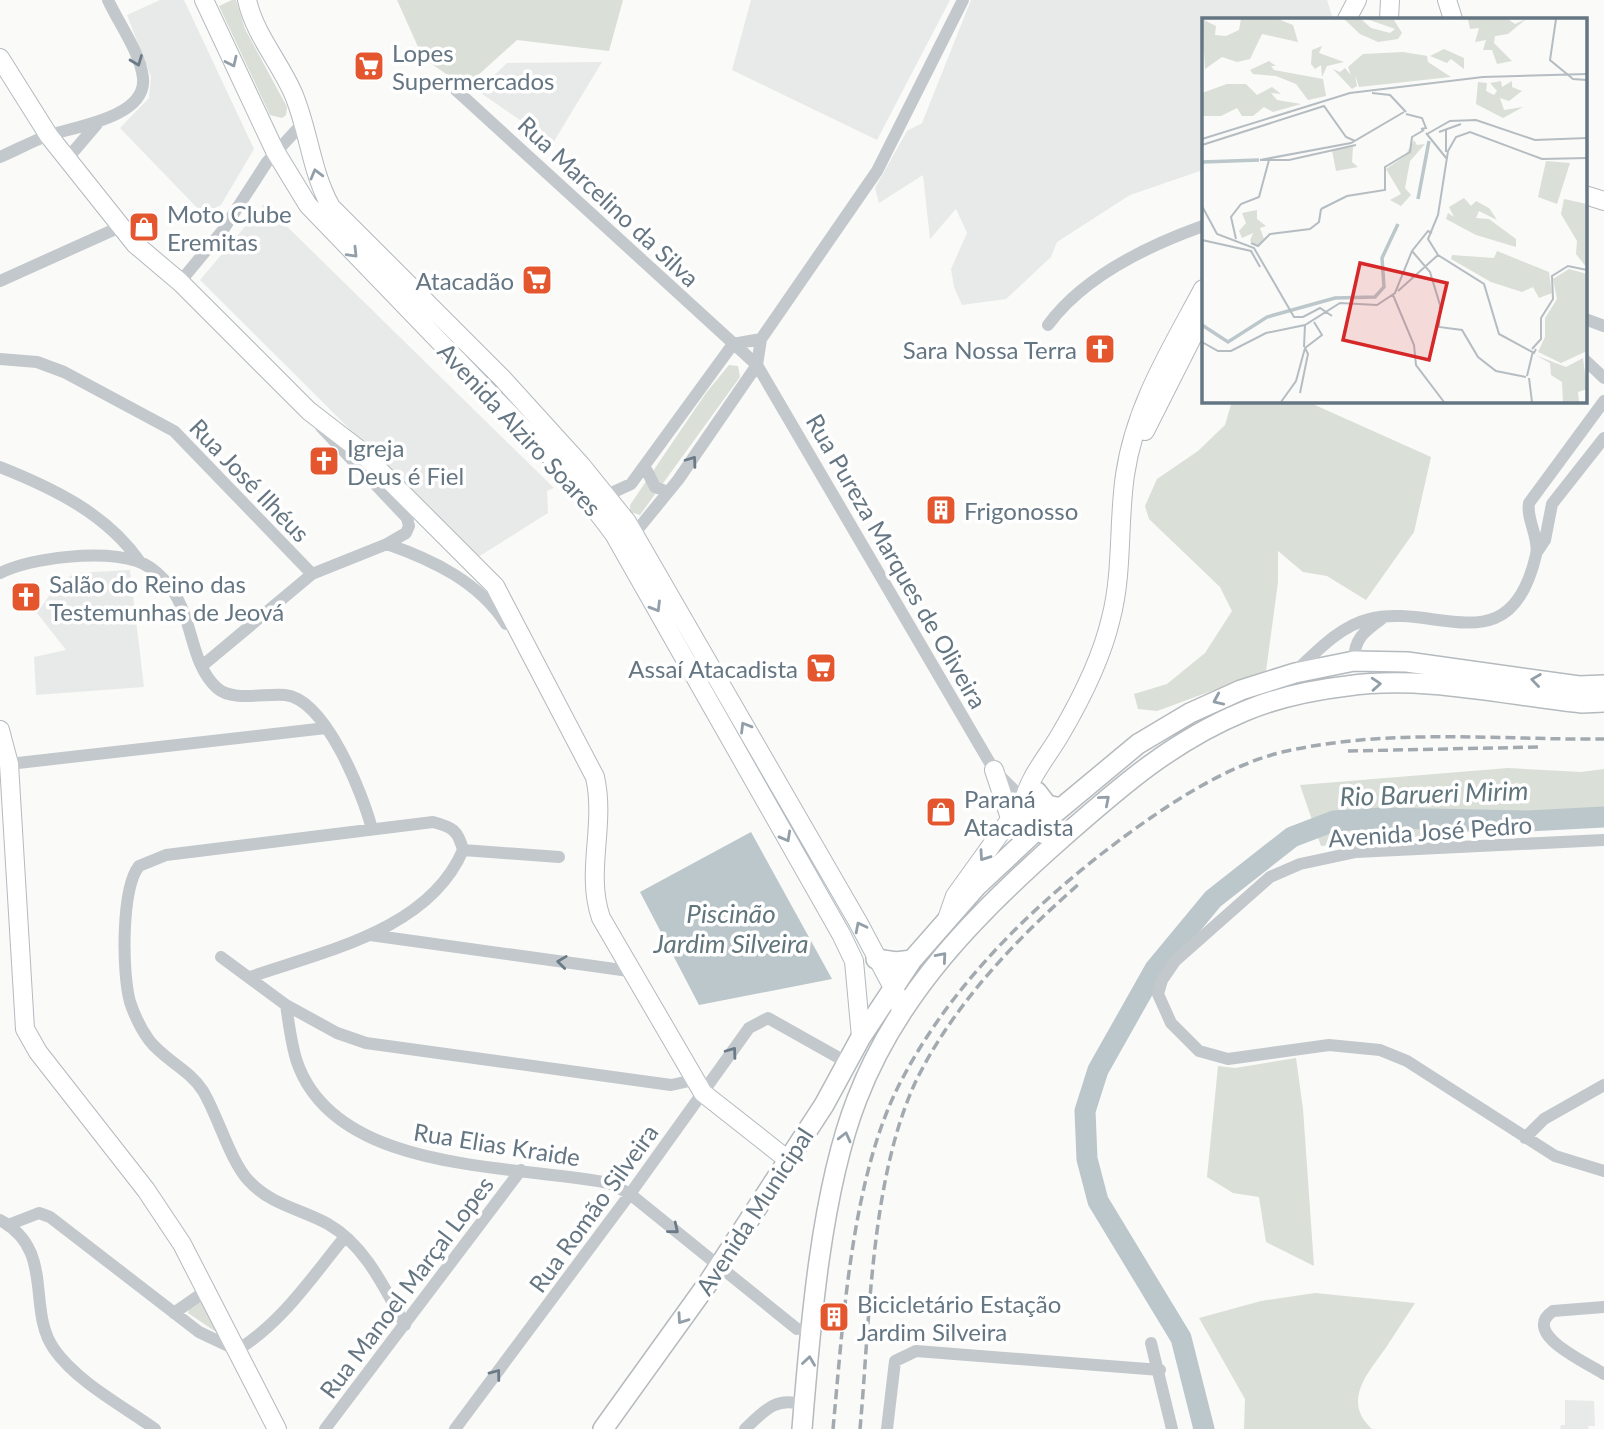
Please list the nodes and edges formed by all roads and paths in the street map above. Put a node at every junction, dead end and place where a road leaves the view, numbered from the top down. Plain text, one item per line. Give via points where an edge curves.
1 (108, 0) edge
2 (204, 0) edge
3 (247, 0) edge
4 (963, 0) edge
5 (1342, 0) edge
6 (1357, 0) edge
7 (1447, 0) edge
8 (1346, 18) edge
9 (1347, 18) edge
10 (1453, 18) edge
11 (0, 58) edge
12 (456, 90) dead end
13 (97, 124) junction
14 (302, 124) junction
15 (49, 136) junction
16 (275, 151) junction
17 (0, 157) edge
18 (67, 159) junction
19 (1586, 195) edge
20 (1604, 201) edge
21 (1202, 226) edge
22 (120, 227) junction
23 (0, 281) edge
24 (180, 282) junction
25 (1202, 291) edge
26 (1202, 316) edge
27 (1586, 319) edge
28 (1048, 325) dead end
29 (1604, 326) edge
30 (761, 339) junction
31 (733, 344) junction
32 (0, 359) edge
33 (1586, 361) edge
34 (757, 365) junction
35 (1604, 377) edge
36 (1604, 401) edge
37 (309, 411) junction
38 (1604, 438) edge
39 (0, 467) edge
40 (645, 467) junction
41 (668, 492) junction
42 (607, 495) junction
43 (635, 534) junction
44 (387, 544) junction
45 (622, 548) junction
46 (1537, 552) junction
47 (139, 562) junction
48 (0, 573) edge
49 (312, 574) junction
50 (1384, 618) junction
51 (530, 650) junction
52 (1354, 662) junction
53 (202, 666) junction
54 (1295, 673) junction
55 (1604, 685) edge
56 (1604, 702) edge
57 (1242, 712) junction
58 (326, 728) junction
59 (0, 730) edge
60 (1138, 744) junction
61 (1150, 762) junction
62 (9, 764) junction
63 (994, 770) junction
64 (1036, 771) junction
65 (1030, 796) junction
66 (1061, 808) junction
67 (1010, 818) junction
68 (1043, 824) junction
69 (372, 829) junction
70 (1604, 840) edge
71 (463, 850) junction
72 (559, 857) dead end
73 (1036, 861) junction
74 (947, 919) junction
75 (368, 935) junction
76 (221, 957) dead end
77 (876, 959) junction
78 (912, 960) junction
79 (629, 971) junction
80 (250, 976) junction
81 (893, 986) junction
82 (286, 1005) junction
83 (901, 1012) junction
84 (861, 1037) junction
85 (876, 1055) junction
86 (848, 1063) junction
87 (1604, 1085) edge
88 (698, 1086) junction
89 (1525, 1139) junction
90 (788, 1160) junction
91 (521, 1170) junction
92 (1604, 1171) edge
93 (630, 1194) junction
94 (4, 1222) edge
95 (345, 1238) junction
96 (718, 1264) junction
97 (207, 1290) junction
98 (1604, 1307) edge
99 (174, 1313) junction
100 (405, 1325) junction
101 (797, 1329) dead end
102 (1151, 1343) dead end
103 (237, 1350) junction
104 (1160, 1370) junction
105 (1604, 1374) edge
106 (804, 1405) junction
107 (760, 1414) junction
108 (155, 1429) edge
109 (277, 1429) edge
110 (325, 1429) edge
111 (455, 1429) edge
112 (603, 1429) edge
113 (746, 1429) edge
114 (756, 1429) edge
115 (802, 1429) edge
116 (887, 1429) edge
117 (1172, 1429) edge

1 -> 13 street via 140,68 142,90 129,105
2 -> 16 main road, Avenida Alziro Soares
3 - 14 main road, Avenida Alziro Soares via 293,95
4 - 30 street via 869,181
5 - 8 main road
6 - 9 main road
7 - 10 main road
11 - 15 main road
12 - 31 street, Rua Marcelino da Silva
13 - 15 street
13 - 18 street
14 - 16 street
42 -> 14 main road, Avenida Alziro Soares via 502,378 331,207 318,183
15 - 17 street
15 - 18 main road
16 - 24 street via 223,230
16 -> 45 main road, Avenida Alziro Soares via 326,226 572,479
18 - 22 main road
19 - 20 main road
21 - 28 street via 1088,285 1064,302
22 - 23 street
22 - 24 main road
24 - 37 main road
25 - 64 main road via 1136,421 1122,496 1111,618 1104,640 1069,720
26 - 65 main road via 1142,440 1126,599 1117,637 1077,728
27 - 29 street
30 - 31 street
30 - 34 street
31 - 34 street, Rua Pureza Marques de Oliveira
31 - 40 street
32 - 49 street, Rua José Ilhéus via 37,362 64,372 174,431
33 - 35 street
41 -> 34 street
34 - 63 street, Rua Pureza Marques de Oliveira
36 - 46 street via 1530,503
37 - 44 street via 399,509 409,526 406,533
37 - 51 main road via 357,449 495,586
38 - 46 street via 1552,504 1545,540
39 - 47 street via 86,510 116,532
40 - 41 street via 655,487
40 - 42 street via 631,484
41 - 43 street
42 - 43 main road, Avenida Alziro Soares
43 - 45 street
77 -> 43 main road, Avenida Alziro Soares
44 - 49 street
44 - 51 street via 482,592
45 -> 84 main road, Avenida Alziro Soares via 841,934 854,961
46 - 50 street via 1520,594 1499,616 1457,624
47 - 48 street via 64,558
47 - 53 street via 171,587
49 - 53 street
50 - 52 street via 1359,638
50 - 54 street via 1368,619 1329,641
51 - 79 main road via 594,776 600,822 594,898
52 - 54 main road, Avenida Municipal
55 -> 52 main road, Avenida Municipal via 1579,686 1407,662
52 - 57 main road via 1340,675 1258,696
53 - 58 street via 219,691 288,695 310,708
54 -> 60 main road, Avenida Municipal via 1190,713
57 -> 56 main road via 1289,697 1384,683
57 - 61 main road
58 - 62 street
58 - 69 street via 365,804
59 - 62 main road
60 - 61 main road
60 - 66 main road, Avenida Municipal
73 -> 61 main road
62 - 97 main road via 25,1029 166,1220
63 - 64 main road via 1012,778
63 - 65 street, Rua Pureza Marques de Oliveira
63 - 67 main road
64 - 65 main road
65 - 66 main road
65 - 67 main road
65 - 68 main road
66 - 68 main road, Avenida Municipal
67 - 68 main road
67 -> 74 main road via 955,896
68 - 73 main road
68 - 74 main road, Avenida Municipal
69 - 71 street via 433,822 453,827
69 - 95 street via 155,857 134,872 128,890 130,1000 150,1041 202,1089 246,1179 262,1195 330,1225
70 - 89 street, Avenida José Pedro via 1356,852 1300,864 1270,877 1175,961 1158,994 1171,1023 1199,1051 1215,1057 1246,1058 1287,1048 1329,1045 1380,1050 1407,1061
71 - 72 street
71 - 75 street via 437,891 397,921
83 -> 73 main road via 942,956
74 - 78 main road, Avenida Municipal
79 -> 75 street
75 - 80 street
76 - 80 street
77 - 78 main road
77 - 81 main road, Avenida Alziro Soares
78 - 81 main road, Avenida Municipal
79 - 88 main road
80 - 82 street
81 - 83 main road, Avenida Alziro Soares
81 - 84 main road, Avenida Municipal
82 - 88 street via 366,1043
82 - 91 street, Rua Elias Kraide via 298,1063 308,1084 346,1124 404,1153
83 - 85 main road
84 - 86 main road, Avenida Municipal
85 - 86 main road
106 -> 85 main road via 830,1207 846,1132
88 -> 86 street, Rua Romão Silveira via 749,1028 768,1018
86 - 90 main road, Avenida Municipal
87 - 89 street via 1544,1119
88 - 90 main road
88 - 93 street, Rua Romão Silveira
89 - 92 street via 1555,1156
90 - 96 main road, Avenida Municipal
91 - 93 street, Rua Elias Kraide via 609,1183
91 - 100 street, Rua Manoel Marçal Lopes
93 -> 96 street, Rua Elias Kraide
111 -> 93 street, Rua Romão Silveira
94 - 99 street via 39,1213 50,1217
94 - 108 street via 35,1261 54,1349 79,1374
95 - 100 street via 375,1271
95 - 103 street via 274,1322
96 - 101 street, Rua Elias Kraide
96 -> 112 main road, Avenida Municipal
97 - 99 street
97 - 103 main road
98 - 105 street via 1553,1311 1545,1323 1549,1339 1562,1351
99 - 103 street via 199,1332
100 - 110 street, Rua Manoel Marçal Lopes
102 - 104 street
103 - 109 main road
104 - 116 street via 916,1351 895,1361
104 - 117 street
106 - 107 street via 777,1402
106 - 115 main road
107 - 113 street
107 - 114 street

